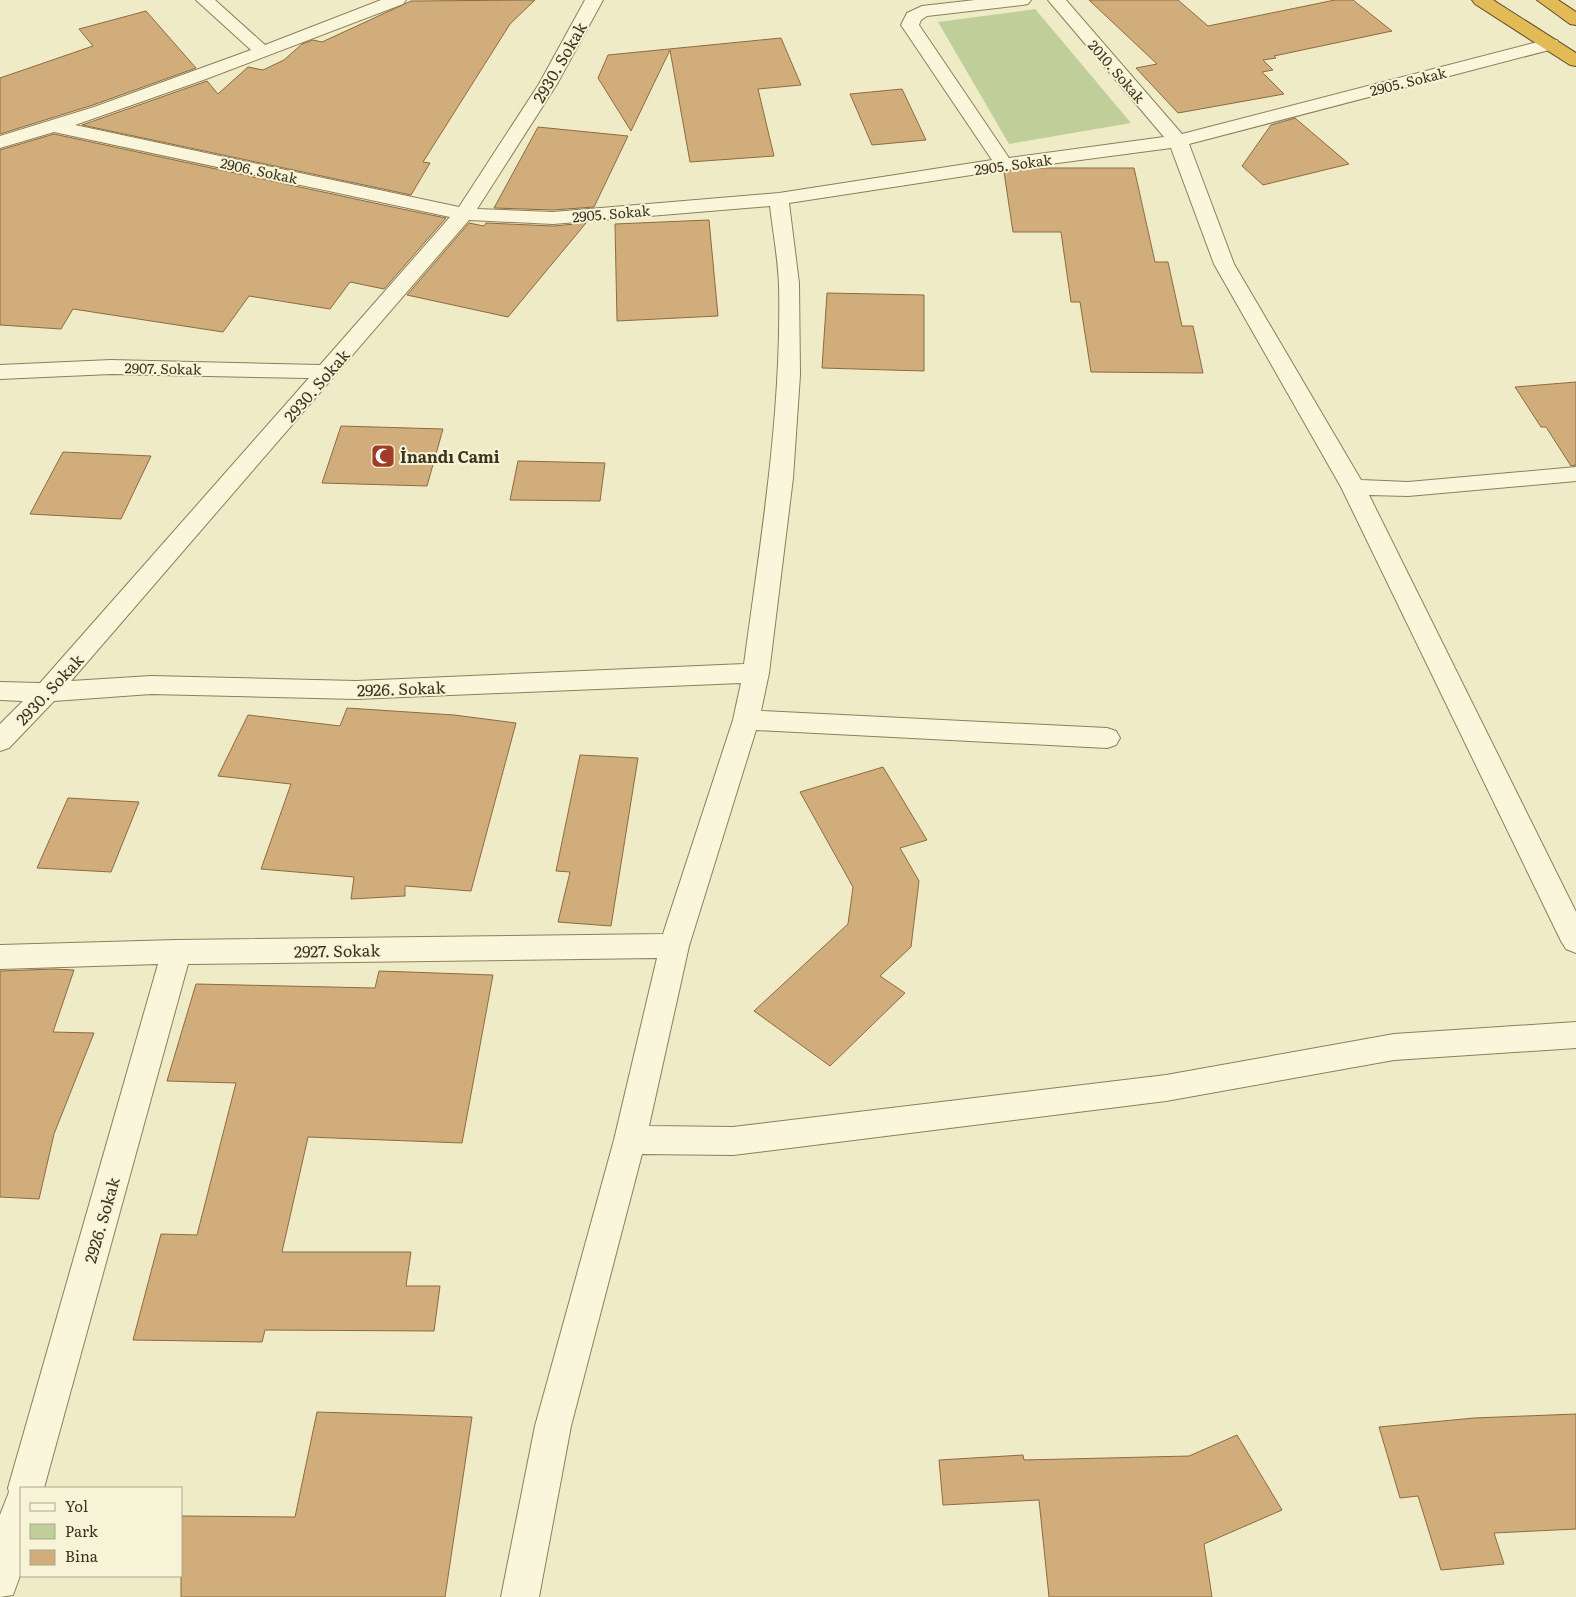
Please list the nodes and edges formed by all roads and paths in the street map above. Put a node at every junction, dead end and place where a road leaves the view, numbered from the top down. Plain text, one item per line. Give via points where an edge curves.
1 (205, 0) edge
2 (398, 0) edge
3 (594, 0) edge
4 (1022, 0) edge
5 (1057, 0) edge
6 (1481, 0) edge
7 (1546, 0) edge
8 (1576, 20) edge
9 (1551, 44) junction
10 (263, 52) junction
11 (1576, 61) edge
12 (54, 126) junction
13 (1178, 141) junction
14 (0, 142) edge
15 (1004, 164) junction
16 (778, 199) junction
17 (464, 214) junction
18 (0, 372) edge
19 (327, 372) junction
20 (1576, 474) edge
21 (1353, 487) junction
22 (756, 673) junction
23 (0, 691) edge
24 (47, 692) junction
25 (746, 720) junction
26 (1107, 738) dead end
27 (0, 741) edge
28 (1576, 941) edge
29 (674, 946) junction
30 (176, 952) junction
31 (0, 957) edge
32 (1576, 1035) edge
33 (630, 1140) junction
34 (26, 1487) edge
35 (20, 1509) edge
36 (0, 1582) edge
37 (520, 1597) edge

1 - 10 street
2 - 10 street, 2906. Sokak
3 - 17 street, 2930. Sokak via 548,84
4 - 15 street via 922,11 913,17 910,25
5 - 13 street, 2010. Sokak
6 - 9 highway
7 - 8 highway
9 - 11 highway
9 - 13 street, 2905. Sokak
10 - 12 street, 2906. Sokak
12 - 14 street, 2906. Sokak
12 - 17 street, 2906. Sokak
13 - 15 street, 2905. Sokak
13 - 21 street via 1224,264
15 - 16 street, 2905. Sokak
16 - 17 street, 2905. Sokak via 553,218
16 - 22 street via 789,283 789,375 781,478
17 - 19 street, 2930. Sokak
18 - 19 street, 2907. Sokak via 111,367
19 - 24 street, 2930. Sokak
20 - 21 street via 1408,489
21 - 28 street
22 - 24 street, 2926. Sokak via 356,690 151,685
22 - 25 street
23 - 24 street, 2926. Sokak
24 - 27 street, 2930. Sokak
25 - 26 street
25 - 29 street
29 - 30 street, 2927. Sokak
29 - 33 street
30 - 31 street, 2927. Sokak
30 - 34 street, 2926. Sokak
32 - 33 street via 1394,1047 1166,1088 733,1142
33 - 37 street via 553,1426
35 - 36 street

